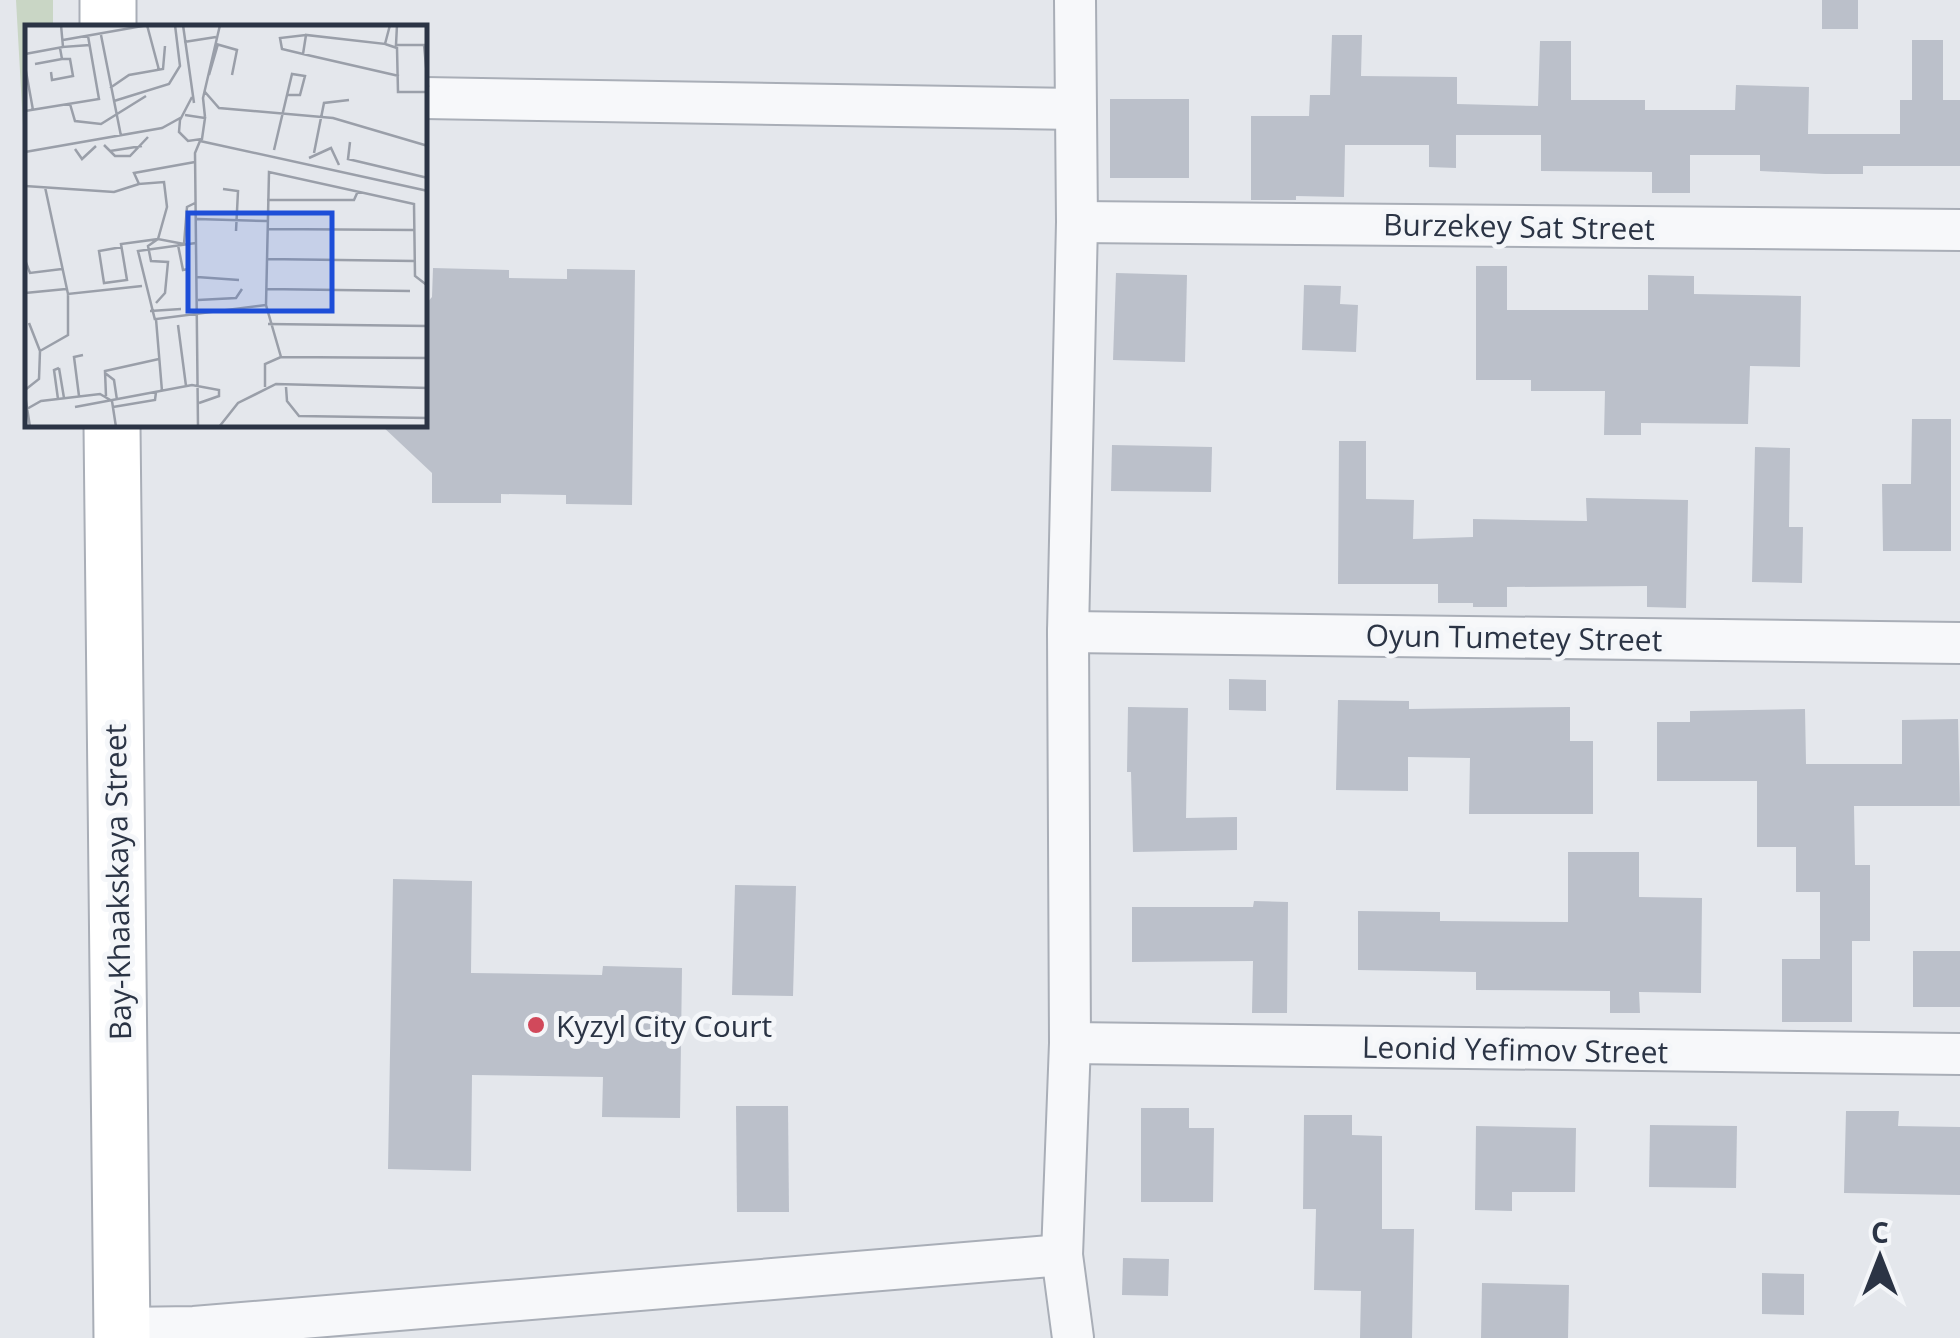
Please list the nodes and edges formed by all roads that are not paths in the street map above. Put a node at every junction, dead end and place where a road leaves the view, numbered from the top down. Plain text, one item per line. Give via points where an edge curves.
1 (1075, 0) edge
2 (428, 98) edge
3 (1075, 109) junction
4 (1078, 222) junction
5 (1960, 230) edge
6 (112, 428) edge
7 (1068, 632) junction
8 (1960, 642) edge
9 (1070, 1043) junction
10 (1960, 1054) edge
11 (1062, 1256) junction
12 (122, 1333) edge
13 (1073, 1338) edge

1 - 3 street
2 - 3 street
3 - 4 street
4 - 5 street, Burzekey Sat Street
4 - 7 street
6 - 12 main road, Bay-Khaakskaya Street
7 - 8 street, Oyun Tumetey Street
7 - 9 street
9 - 10 street, Leonid Yefimov Street
9 - 11 street
11 - 12 street
11 - 13 street

